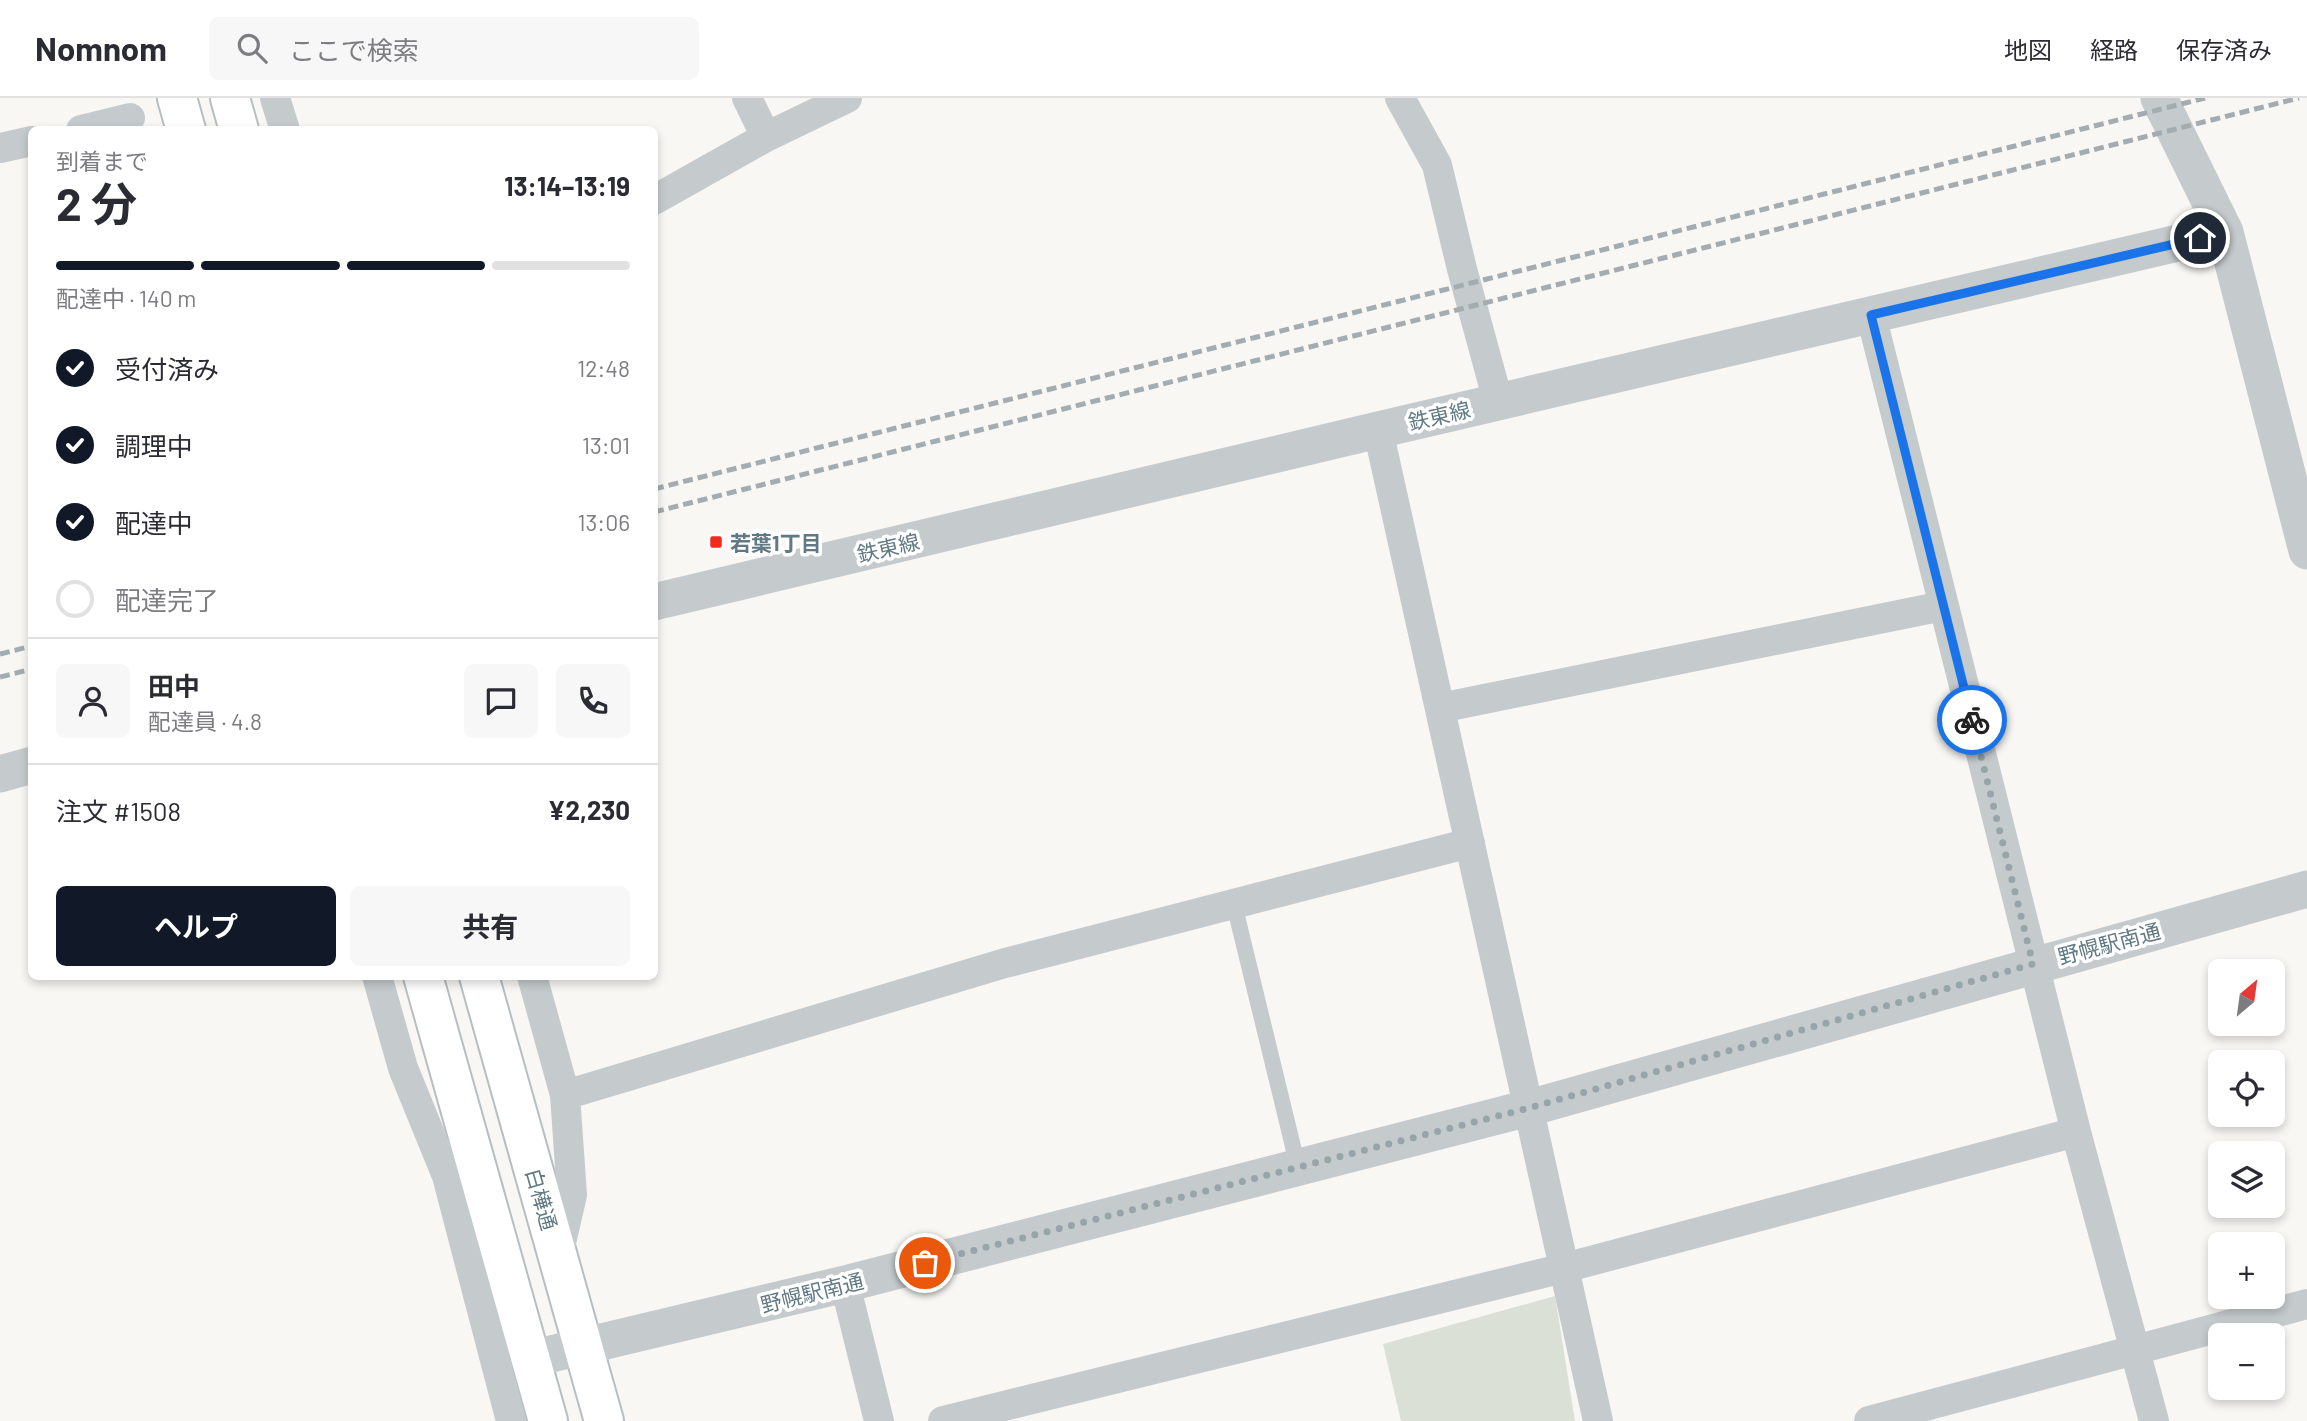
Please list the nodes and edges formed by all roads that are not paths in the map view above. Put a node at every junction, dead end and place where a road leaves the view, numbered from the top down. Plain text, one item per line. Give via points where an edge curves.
1 (177, 98) edge
2 (230, 98) edge
3 (275, 98) edge
4 (747, 98) edge
5 (847, 98) edge
6 (1400, 98) edge
7 (2159, 98) edge
8 (129, 115) edge
9 (94, 126) edge
10 (185, 126) edge
11 (238, 126) edge
12 (284, 126) edge
13 (766, 137) junction
14 (28, 142) edge
15 (0, 148) edge
16 (658, 198) edge
17 (2225, 232) junction
18 (1871, 315) junction
19 (1498, 401) junction
20 (1378, 430) junction
21 (2307, 551) edge
22 (658, 601) edge
23 (1944, 606) junction
24 (1440, 708) junction
25 (28, 766) edge
26 (0, 774) edge
27 (1470, 844) junction
28 (2307, 889) edge
29 (1234, 904) junction
30 (2033, 964) junction
31 (378, 980) edge
32 (424, 980) edge
33 (481, 980) edge
34 (533, 980) edge
35 (565, 1095) junction
36 (1529, 1108) junction
37 (2076, 1132) junction
38 (1298, 1167) junction
39 (558, 1256) junction
40 (1564, 1268) junction
41 (845, 1284) junction
42 (2307, 1304) edge
43 (583, 1346) junction
44 (2136, 1350) junction
45 (530, 1359) junction
46 (511, 1421) edge
47 (548, 1421) edge
48 (604, 1421) edge
49 (879, 1421) edge
50 (943, 1421) edge
51 (1598, 1421) edge
52 (1869, 1421) edge
53 (2154, 1421) edge

1 - 10 main road
2 - 11 main road
3 - 12 street
4 - 13 street
5 - 13 street
6 - 19 street via 1437,164
7 - 17 street
8 - 9 street
13 - 16 street
14 - 15 street
17 - 18 street, 鉄東線
17 - 21 street
18 - 19 street, 鉄東線
18 - 23 street
19 - 20 street, 鉄東線
20 - 22 street, 鉄東線
20 - 24 street
23 - 24 street
23 - 30 street
24 - 27 street
25 - 26 street
27 - 29 street
27 - 36 street
28 - 30 street, 野幌駅南通
29 - 35 street via 1005,963
29 - 38 lane
30 - 36 street, 野幌駅南通
30 - 37 street
31 - 46 street via 403,1068 447,1175
32 - 45 main road
33 - 39 main road, 白樺通
34 - 35 street
35 - 39 street via 572,1195
36 - 38 street, 野幌駅南通
36 - 40 street
37 - 40 street
37 - 44 street
38 - 41 street, 野幌駅南通
39 - 43 main road, 白樺通
40 - 50 street
40 - 51 street
41 - 43 street, 野幌駅南通
41 - 49 street
42 - 44 street
43 - 45 street, 野幌駅南通
43 - 48 main road, 白樺通
44 - 52 street
44 - 53 street
45 - 47 main road

